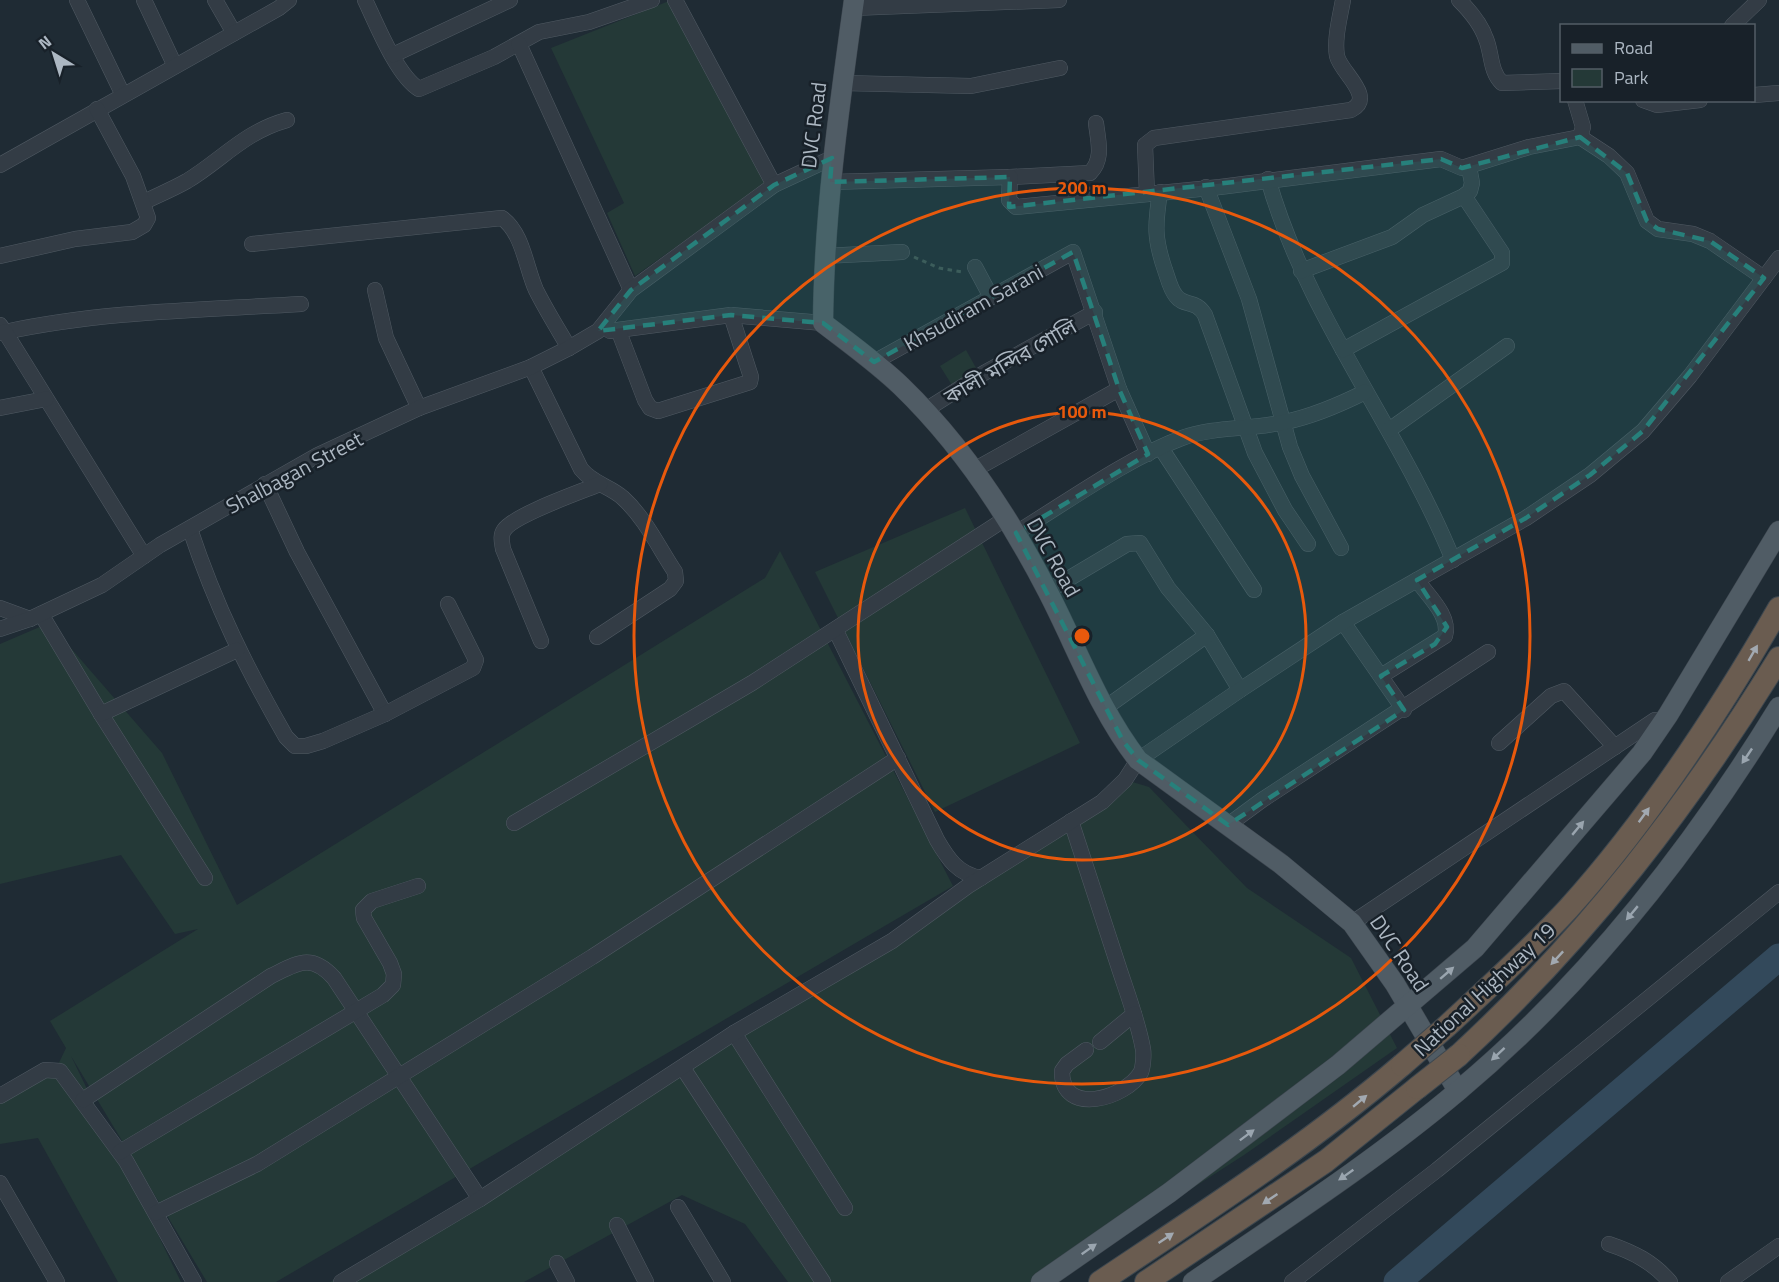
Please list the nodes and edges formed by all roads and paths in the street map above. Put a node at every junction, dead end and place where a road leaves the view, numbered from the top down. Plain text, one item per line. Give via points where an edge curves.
1 (77, 0) edge
2 (144, 0) edge
3 (215, 0) edge
4 (289, 0) edge
5 (365, 0) edge
6 (510, 0) edge
7 (652, 0) edge
8 (675, 0) edge
9 (1059, 0) edge
10 (1343, 0) edge
11 (1459, 0) edge
12 (1759, 0) edge
13 (629, 4) edge
14 (853, 4) edge
15 (1734, 24) edge
16 (234, 33) junction
17 (519, 44) junction
18 (393, 55) junction
19 (175, 66) junction
20 (1060, 69) dead end
21 (1560, 81) edge
22 (842, 83) junction
23 (1779, 93) edge
24 (123, 95) junction
25 (1755, 95) edge
26 (1576, 102) edge
27 (1649, 102) edge
28 (1683, 102) edge
29 (98, 109) junction
30 (287, 120) dead end
31 (1096, 123) dead end
32 (1580, 137) junction
33 (832, 158) junction
34 (0, 165) edge
35 (1469, 167) junction
36 (1010, 177) junction
37 (1268, 179) junction
38 (830, 182) junction
39 (774, 185) junction
40 (1206, 187) junction
41 (1153, 193) junction
42 (1464, 196) junction
43 (144, 202) junction
44 (252, 243) dead end
45 (902, 252) joint
46 (0, 256) edge
47 (824, 256) junction
48 (1779, 258) edge
49 (975, 267) joint
50 (1300, 271) junction
51 (1764, 278) junction
52 (375, 290) dead end
53 (631, 290) junction
54 (990, 297) junction
55 (301, 304) dead end
56 (1095, 312) junction
57 (731, 315) junction
58 (823, 323) junction
59 (2, 330) edge
60 (598, 331) junction
61 (619, 332) junction
62 (1507, 346) dead end
63 (569, 348) junction
64 (1343, 350) junction
65 (874, 362) junction
66 (531, 367) junction
67 (1119, 388) junction
68 (1365, 392) junction
69 (46, 399) junction
70 (0, 408) edge
71 (419, 408) junction
72 (924, 411) junction
73 (1283, 423) junction
74 (1244, 426) junction
75 (1389, 430) junction
76 (1154, 451) junction
77 (972, 471) junction
78 (265, 484) junction
79 (600, 484) junction
80 (1010, 526) junction
81 (190, 529) junction
82 (1779, 531) edge
83 (1308, 544) dead end
84 (1341, 548) dead end
85 (144, 556) junction
86 (1453, 560) junction
87 (1417, 580) junction
88 (1254, 590) dead end
89 (1047, 591) junction
90 (448, 604) dead end
91 (0, 608) edge
92 (1779, 608) edge
93 (36, 616) junction
94 (1342, 622) junction
95 (0, 629) edge
96 (837, 631) junction
97 (1207, 634) junction
98 (597, 638) dead end
99 (541, 641) dead end
100 (237, 650) junction
101 (1488, 652) dead end
102 (1779, 658) edge
103 (1381, 676) junction
104 (1240, 690) junction
105 (1779, 707) edge
106 (1105, 708) junction
107 (1404, 710) junction
108 (101, 714) junction
109 (385, 714) junction
110 (1655, 720) dead end
111 (1498, 743) dead end
112 (1615, 747) junction
113 (898, 758) junction
114 (1138, 760) junction
115 (1071, 821) junction
116 (514, 823) dead end
117 (1228, 825) junction
118 (206, 878) dead end
119 (981, 878) junction
120 (418, 886) dead end
121 (1779, 892) edge
122 (1352, 923) junction
123 (1408, 1006) junction
124 (357, 1011) junction
125 (1134, 1014) junction
126 (734, 1034) junction
127 (1100, 1042) dead end
128 (1086, 1050) dead end
129 (683, 1068) junction
130 (399, 1075) junction
131 (1458, 1091) junction
132 (0, 1096) edge
133 (83, 1100) junction
134 (120, 1152) junction
135 (0, 1183) edge
136 (480, 1199) junction
137 (678, 1208) dead end
138 (845, 1209) dead end
139 (156, 1212) junction
140 (617, 1225) dead end
141 (1609, 1244) dead end
142 (1779, 1246) edge
143 (557, 1263) dead end
144 (57, 1282) edge
145 (194, 1282) edge
146 (341, 1282) edge
147 (567, 1282) edge
148 (646, 1282) edge
149 (723, 1282) edge
150 (823, 1282) edge
151 (1041, 1282) edge
152 (1100, 1282) edge
153 (1146, 1282) edge
154 (1193, 1282) edge
155 (1292, 1282) edge
156 (1670, 1282) edge
157 (1728, 1282) edge

1 - 24 street
2 - 19 street
3 - 16 street
4 - 16 street
5 - 18 street
6 - 18 street
7 - 13 street
8 - 39 street
9 - 14 street
10 - 41 street via 1337,54 1360,93 1358,106 1154,138 1145,145
11 - 21 street via 1482,31 1502,83
12 - 15 street
13 - 17 street via 589,22 539,32
14 - 22 main road, DVC Road
16 - 19 street
17 - 18 street via 419,89
17 - 53 street
19 - 24 street
20 - 22 street via 971,86
22 - 33 main road, DVC Road
23 - 25 street
24 - 29 street
26 - 32 street via 1583,127
27 - 28 street
29 - 34 street
29 - 43 street
30 - 43 street via 262,127 188,180
31 - 36 street via 1100,157 1090,173
32 - 35 street via 1529,147
32 - 51 street via 1627,173 1647,220 1658,229 1694,234 1710,241
33 - 38 main road, DVC Road
33 - 39 street
35 - 37 street via 1441,159
35 - 42 street via 1472,183
36 - 38 street
36 - 41 street via 1009,200 1016,207
37 - 40 street
37 - 50 street
38 - 47 main road, DVC Road
39 - 53 street
40 - 41 street
40 - 73 street via 1249,299
41 - 74 street via 1154,231 1169,282 1177,298 1194,303 1205,315
42 - 50 street via 1423,215 1392,237
42 - 64 street via 1502,253 1502,263
43 - 46 street via 148,218 132,232 75,239
44 - 63 street via 502,218 515,233 535,287
45 - 47 street
45 - 49 path via 961,273
47 - 58 main road, DVC Road
48 - 51 street
49 - 54 street
50 - 64 street
51 - 86 street via 1643,431 1590,476
52 - 71 street via 386,338
53 - 60 street
54 - 56 street, Khsudiram Sarani via 1073,252
54 - 65 street, Khsudiram Sarani
55 - 59 street via 117,314
56 - 67 street
56 - 72 street, কালী মন্দির গোলি
57 - 58 street
57 - 61 street
57 - 61 street via 750,382 658,411 645,400
58 - 65 main road, DVC Road
59 - 69 street
60 - 61 street
60 - 63 street, Shalbagan Street
62 - 75 street
63 - 66 street, Shalbagan Street
64 - 68 street
65 - 72 main road, DVC Road
66 - 71 street, Shalbagan Street
66 - 79 street via 581,469
67 - 76 street
67 - 77 street
68 - 73 street via 1329,410
68 - 75 street
69 - 70 street
69 - 85 street
71 - 78 street, Shalbagan Street
72 - 77 main road, DVC Road
73 - 74 street
73 - 84 street via 1302,476
74 - 76 street via 1182,438
74 - 83 street via 1269,482
75 - 86 street via 1434,514
76 - 80 street
76 - 88 street
77 - 80 main road, DVC Road
78 - 81 street, Shalbagan Street
78 - 109 street via 297,552
79 - 98 street via 613,489 638,516 675,572 676,581
79 - 99 street via 513,522 504,530 503,549
80 - 89 main road, DVC Road
80 - 96 street
81 - 85 street, Shalbagan Street
81 - 100 street
123 -> 82 main road via 1475,948 1642,753
85 - 93 street, Shalbagan Street via 102,585
86 - 87 street
87 - 94 street
87 - 103 street via 1444,617 1444,636
89 - 97 street via 1127,544 1140,543 1168,588
89 - 106 main road, DVC Road
90 - 109 street via 476,664
91 - 93 street
152 -> 92 highway, National Highway 19, bridge via 1348,1112 1521,958 1632,831 1715,715
93 - 95 street, Shalbagan Street
93 - 108 street
94 - 103 street
94 - 104 street
96 - 113 street
96 - 116 street
97 - 104 street
97 - 106 street
100 - 108 street
100 - 109 street via 286,737 296,746 323,741
101 - 107 street
102 -> 153 highway, bridge via 1723,747 1639,863 1559,956 1460,1055 1326,1161
103 - 107 street
104 - 114 street
105 -> 131 main road via 1684,851 1555,1000
106 - 114 main road, DVC Road
107 - 117 street
108 - 118 street
110 - 112 street
111 - 112 street via 1551,696 1564,691
112 - 122 street
113 - 119 street via 948,857 959,870
113 - 130 street via 684,898
114 - 115 street via 1125,780 1102,802
114 - 117 main road, DVC Road
115 - 119 street
115 - 125 street
117 - 122 main road, DVC Road
119 - 126 street via 892,941
120 - 124 street via 372,901 363,910 393,974 393,985
121 - 155 street
122 - 123 main road, DVC Road
123 - 131 main road, DVC Road
151 -> 123 main road via 1169,1193 1338,1065
124 - 130 street
124 - 133 street via 322,966 297,963 271,976
124 - 134 street
125 - 127 street
125 - 128 street via 1143,1051 1141,1071 1131,1083 1096,1101 1085,1101 1074,1094 1065,1086 1062,1071
126 - 129 street
126 - 138 street
129 - 136 street
129 - 150 street
130 - 136 street
130 - 139 street via 256,1164
131 -> 154 main road via 1385,1148
132 - 133 street via 53,1069 66,1076
133 - 134 street
134 - 139 street
135 - 144 street
136 - 146 street
137 - 149 street
139 - 145 street
140 - 148 street
141 - 156 street via 1636,1254
142 - 157 street
143 - 147 street

